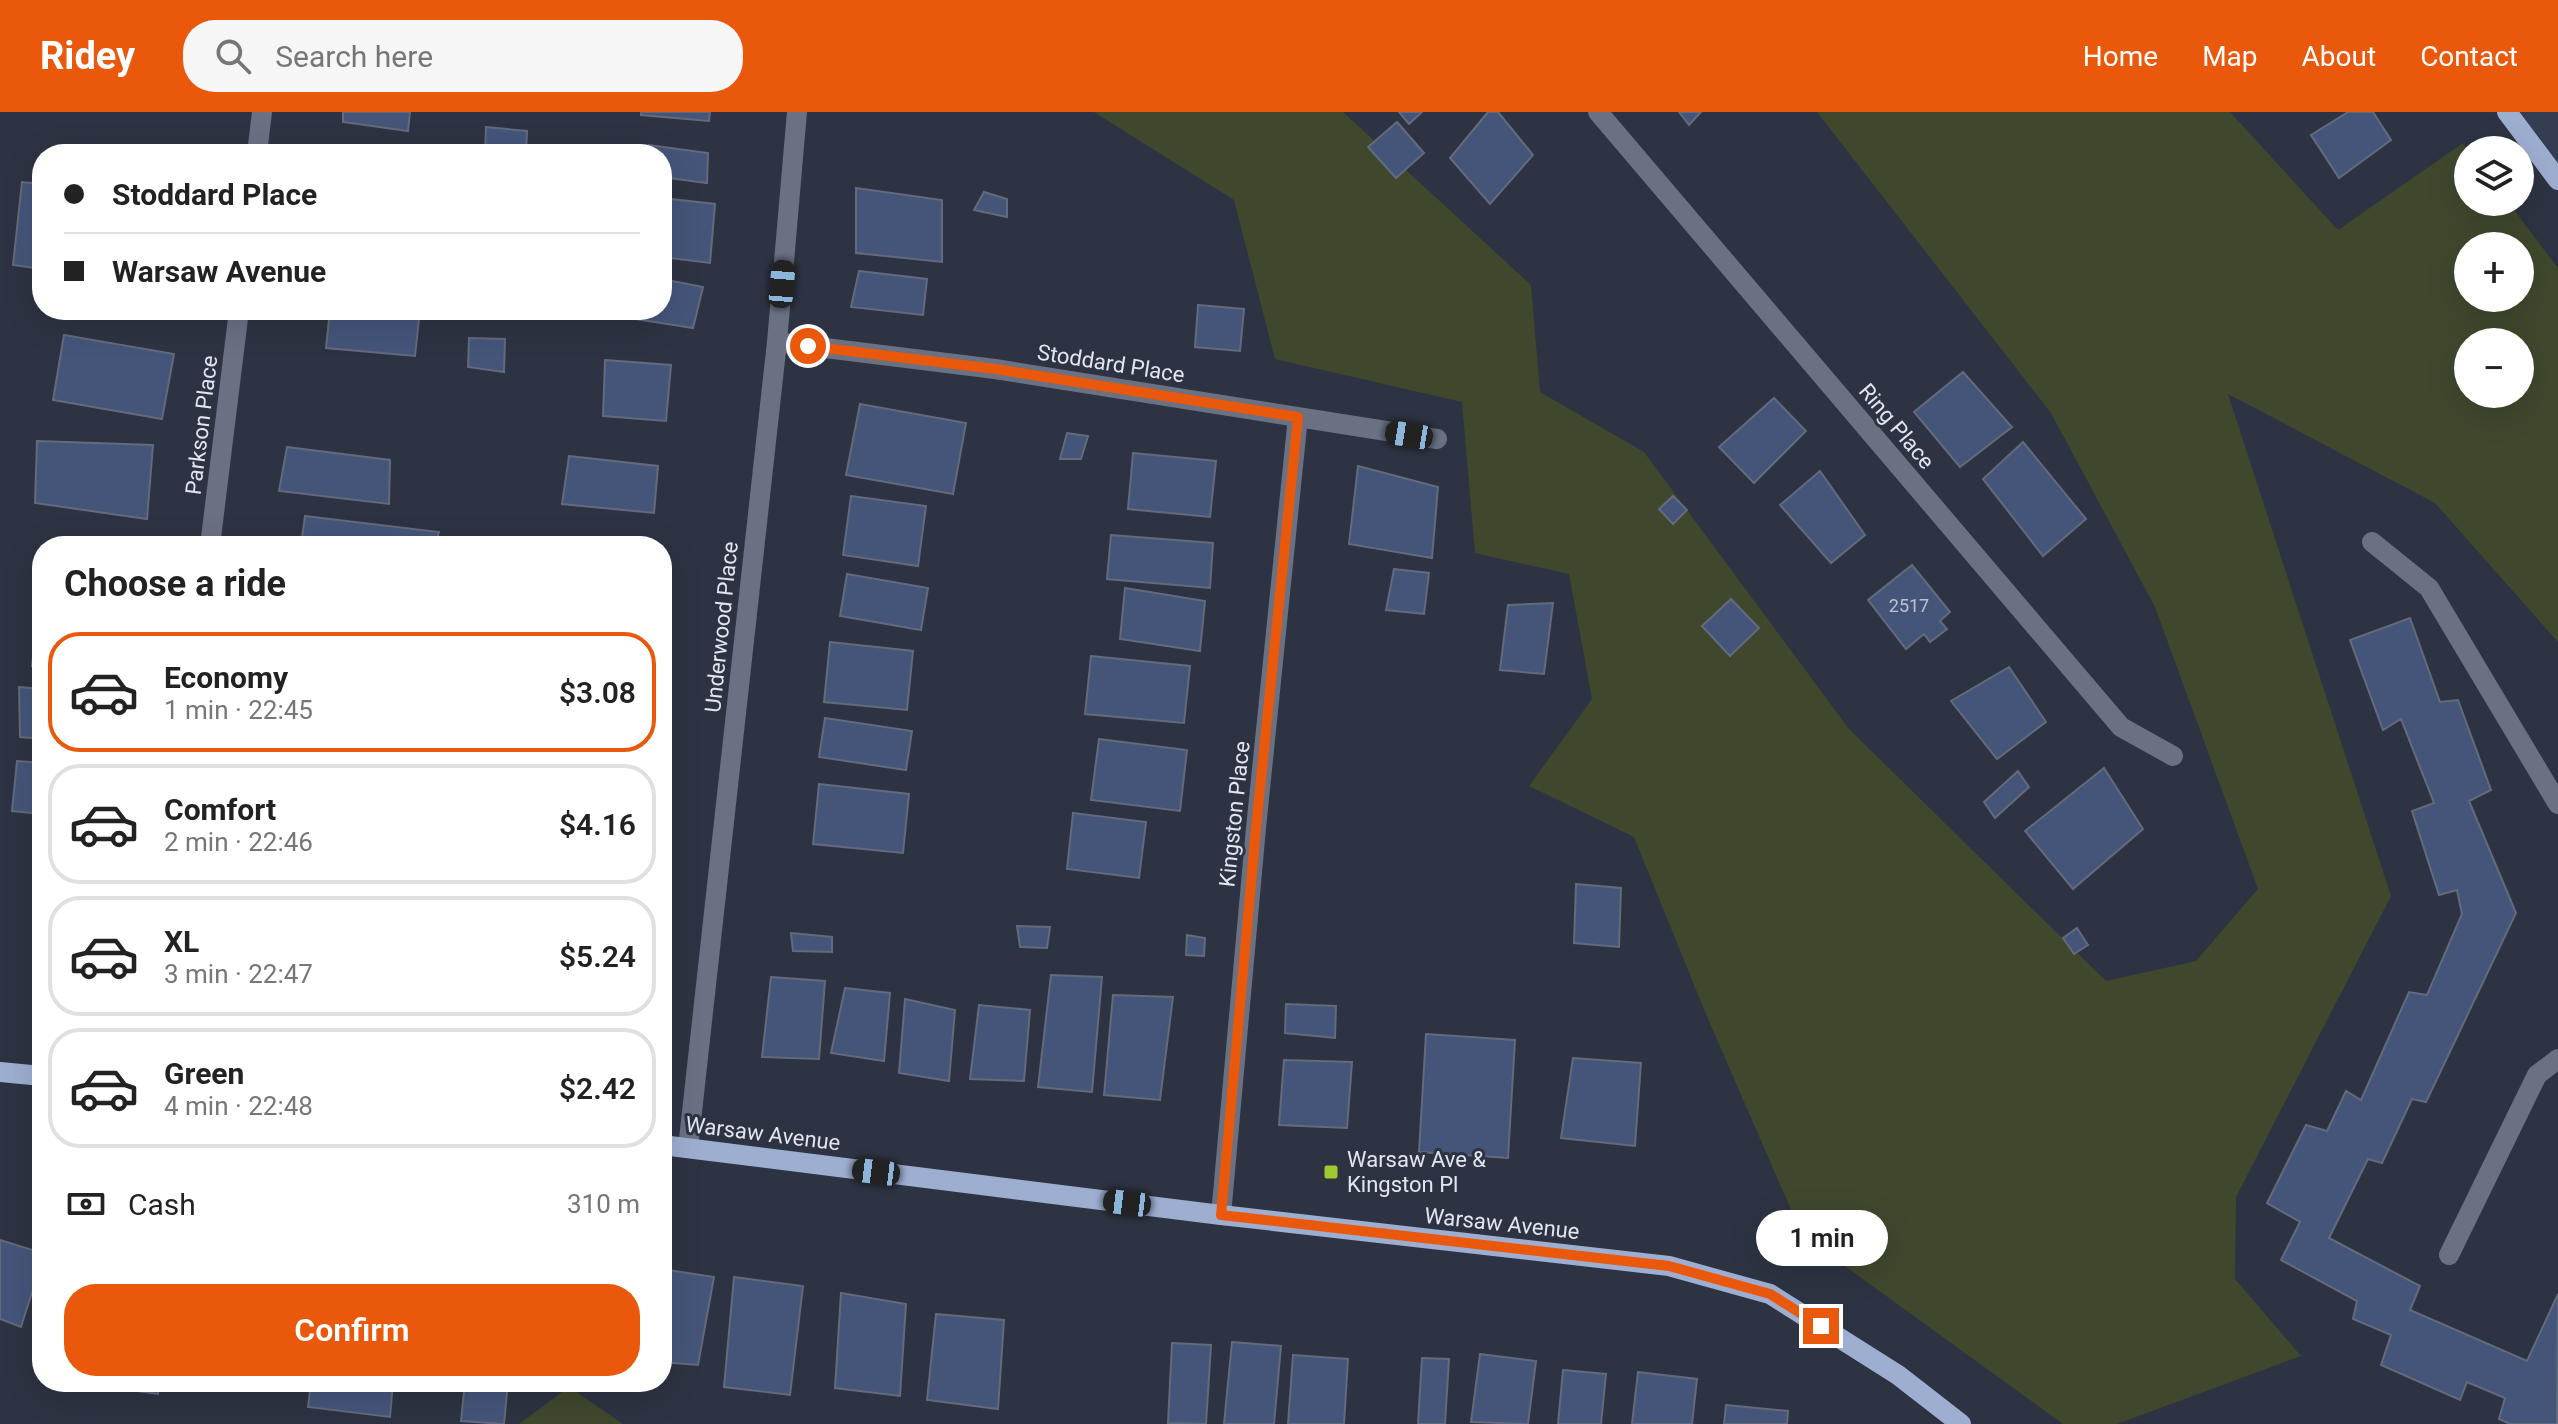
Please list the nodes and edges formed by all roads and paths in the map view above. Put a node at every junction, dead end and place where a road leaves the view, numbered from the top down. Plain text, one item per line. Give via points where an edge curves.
1 (262, 112) edge
2 (797, 112) edge
3 (1598, 112) edge
4 (2507, 112) edge
5 (258, 144) edge
6 (2558, 180) edge
7 (238, 320) edge
8 (777, 342) junction
9 (1298, 417) junction
10 (1437, 439) dead end
11 (211, 536) edge
12 (2372, 542) dead end
13 (2173, 756) dead end
14 (2558, 804) edge
15 (2558, 1059) edge
16 (0, 1072) edge
17 (32, 1075) edge
18 (672, 1146) edge
19 (688, 1148) junction
20 (1221, 1215) junction
21 (2449, 1255) dead end
22 (1961, 1424) edge

1 - 5 street
2 - 8 street, Underwood Place
3 - 13 street, Ring Place via 2121,727
4 - 6 main road
7 - 11 street, Parkson Place
8 - 9 street, Stoddard Place via 995,369
8 - 19 street, Underwood Place
9 - 10 street, Stoddard Place
9 - 20 street, Kingston Place
12 - 14 street via 2429,588
15 - 21 street via 2537,1075
16 - 17 main road
18 - 19 main road, Warsaw Avenue
19 - 20 main road, Warsaw Avenue
20 - 22 main road, Warsaw Avenue via 1669,1266 1770,1294 1898,1375

